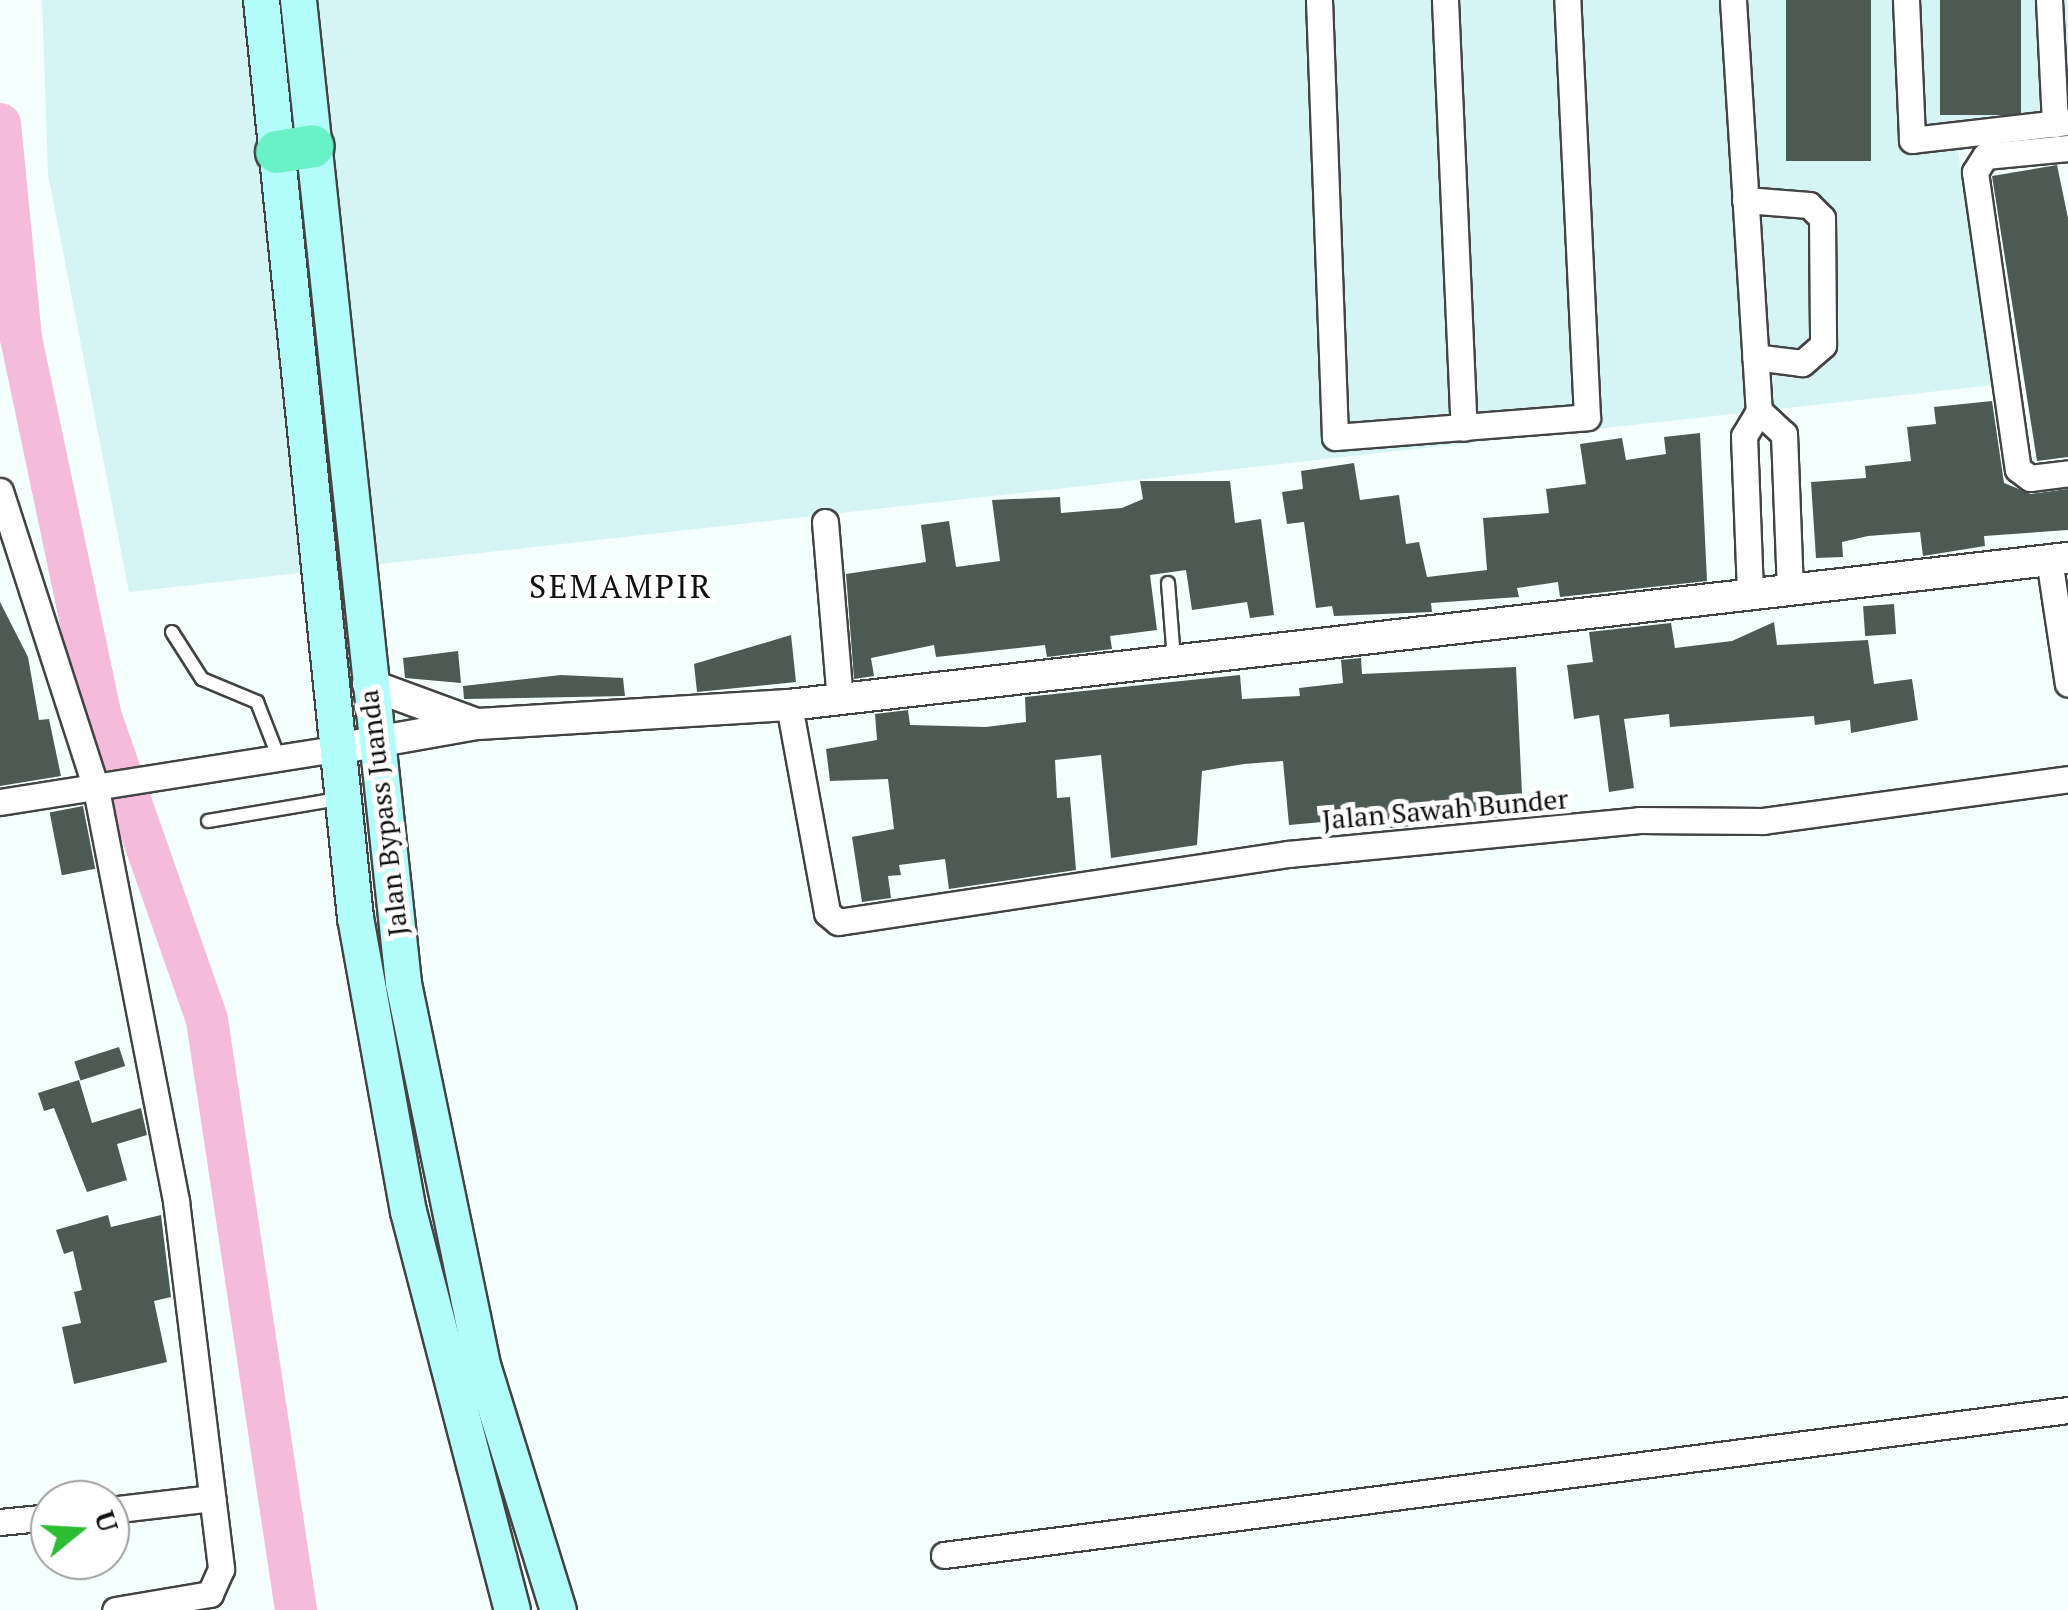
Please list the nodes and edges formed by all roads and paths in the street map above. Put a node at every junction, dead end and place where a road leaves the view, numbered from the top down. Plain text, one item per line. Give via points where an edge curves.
1 (261, 0) edge
2 (298, 0) edge
3 (1319, 0) edge
4 (1445, 0) edge
5 (1568, 0) edge
6 (1733, 0) edge
7 (1906, 0) edge
8 (2049, 0) edge
9 (2062, 123) edge
10 (2068, 148) edge
11 (295, 149) junction
12 (1745, 200) junction
13 (1755, 357) junction
14 (1759, 411) junction
15 (1464, 428) junction
16 (2068, 474) edge
17 (0, 491) edge
18 (1789, 504) junction
19 (1747, 508) junction
20 (825, 522) dead end
21 (2059, 558) edge
22 (1168, 583) dead end
23 (1790, 587) junction
24 (1750, 592) junction
25 (172, 632) dead end
26 (1174, 662) junction
27 (368, 684) junction
28 (2068, 684) edge
29 (840, 700) junction
30 (788, 706) junction
31 (477, 724) junction
32 (376, 747) junction
33 (336, 749) junction
34 (278, 756) junction
35 (2068, 780) edge
36 (101, 788) junction
37 (343, 798) junction
38 (0, 802) edge
39 (208, 822) dead end
40 (472, 1312) junction
41 (437, 1325) junction
42 (2068, 1410) edge
43 (212, 1498) junction
44 (130, 1508) edge
45 (30, 1518) edge
46 (0, 1522) edge
47 (944, 1556) dead end
48 (115, 1610) edge
49 (512, 1610) edge
50 (558, 1610) edge

1 - 11 main road, Jalan Bypass Juanda
2 - 11 main road, Jalan Bypass Juanda
3 - 15 street via 1335,437
4 - 15 street
5 - 15 street via 1587,416
6 - 12 street
7 - 9 street via 1912,140
8 - 9 street
10 - 16 street via 1985,156 1975,172 2018,469 2030,478
11 - 27 main road, Jalan Bypass Juanda
11 - 33 main road, Jalan Bypass Juanda
12 - 13 street
12 - 13 street via 1809,205 1822,218 1823,345 1802,362
13 - 14 street
14 - 18 street via 1784,434
14 - 19 street via 1744,436
17 - 36 street
18 - 19 street
18 - 23 street
19 - 24 street
20 - 29 street
21 - 23 street
21 - 28 street
22 - 26 lane
23 - 24 street
24 - 26 street
25 - 34 lane via 202,679 257,702
26 - 29 street
27 - 31 street
27 - 32 main road, Jalan Bypass Juanda
29 - 30 street
30 - 31 street
30 - 35 street, Jalan Sawah Bunder via 830,921 1288,854 1639,820 1763,821
31 - 32 street
32 - 33 street
32 - 40 main road, Jalan Bypass Juanda via 403,983
33 - 34 street
33 - 37 main road, Jalan Bypass Juanda
34 - 36 street
36 - 38 street
36 - 43 street via 176,1201
37 - 39 lane
37 - 41 main road, Jalan Bypass Juanda via 369,996
40 - 41 main road
40 - 50 main road, Jalan Bypass Juanda
41 - 49 main road, Jalan Bypass Juanda
42 - 47 street
43 - 44 street
43 - 48 street via 216,1591
45 - 46 street

